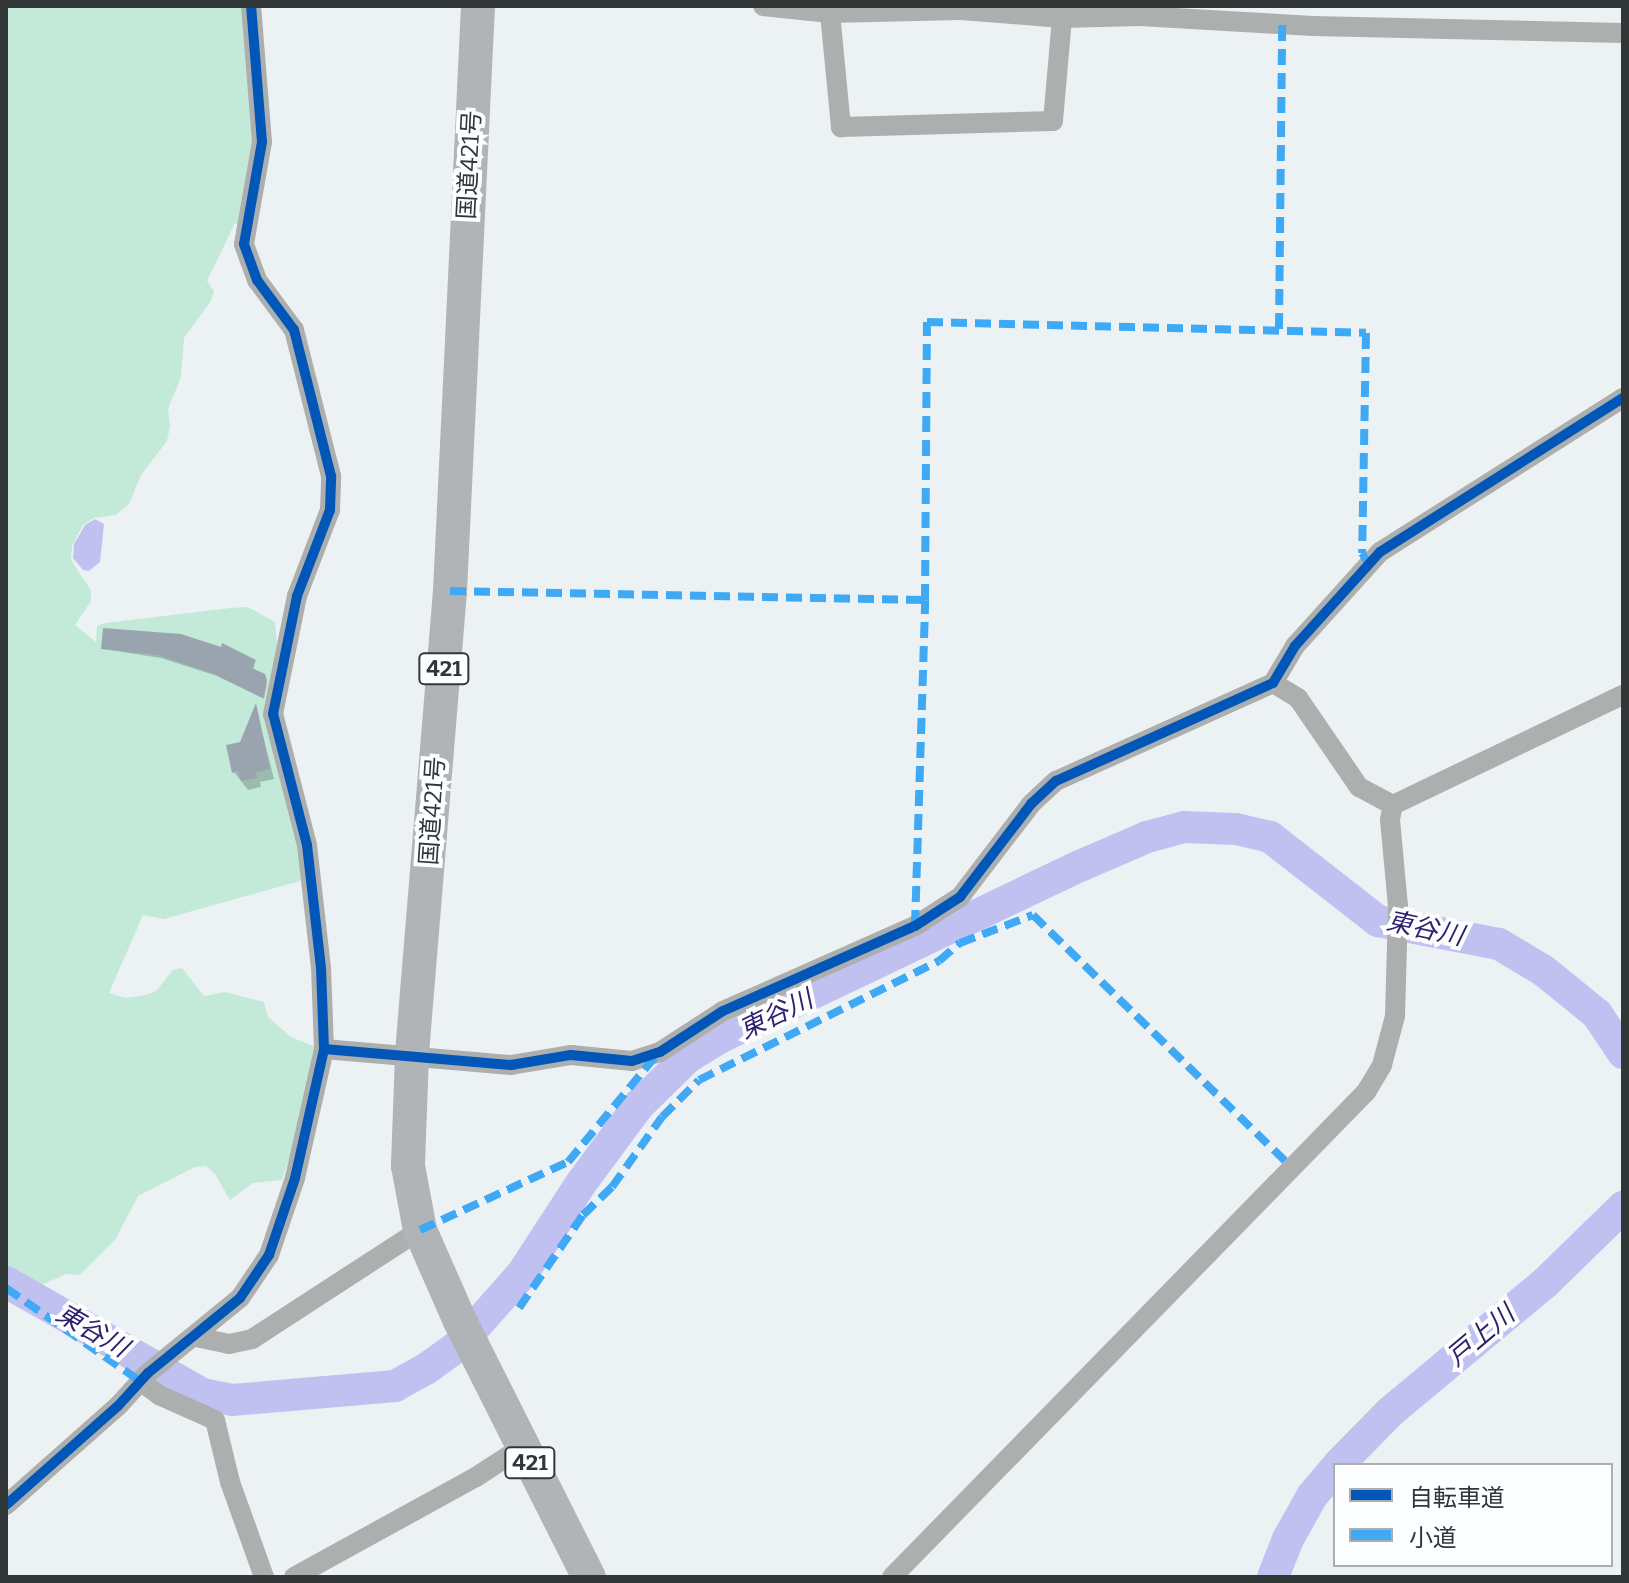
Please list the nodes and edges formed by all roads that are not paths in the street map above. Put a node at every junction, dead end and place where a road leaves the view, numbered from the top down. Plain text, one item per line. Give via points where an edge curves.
1 (251, 6) edge
2 (478, 6) edge
3 (763, 6) edge
4 (984, 9) edge
5 (830, 13) junction
6 (1062, 18) junction
7 (1623, 33) edge
8 (1623, 398) edge
9 (1273, 683) junction
10 (1623, 695) edge
11 (1393, 805) junction
12 (324, 1049) junction
13 (412, 1055) junction
14 (420, 1230) junction
15 (196, 1337) junction
16 (144, 1377) junction
17 (522, 1447) junction
18 (6, 1505) edge
19 (264, 1577) edge
20 (294, 1577) edge
21 (589, 1577) edge
22 (892, 1577) edge

1 - 12 street via 262,142 244,244 257,280 294,330 331,476 330,510 297,596 273,714 307,845
2 - 13 highway, 国道421号 / 421 via 450,591
3 - 5 street
4 - 5 street
4 - 6 street
5 - 6 street via 841,127 1053,121
6 - 7 street via 1140,16
8 - 9 street via 1380,552 1295,646
9 - 11 street via 1298,698 1359,787
9 - 13 street via 1056,781 1031,804 960,897 915,926 723,1011 660,1052 632,1061 571,1055 511,1065
10 - 11 street
11 - 22 street via 1398,906 1395,1016 1382,1065 1366,1092
12 - 13 street
12 - 15 street via 295,1178 269,1255 240,1298
13 - 14 highway, 国道421号 / 421 via 408,1166
14 - 15 street via 252,1339 229,1344
14 - 17 highway, 国道421号 / 421
15 - 16 street
16 - 18 street
16 - 19 street via 159,1395 215,1420 230,1482
17 - 20 street
17 - 21 highway, 国道421号 / 421

